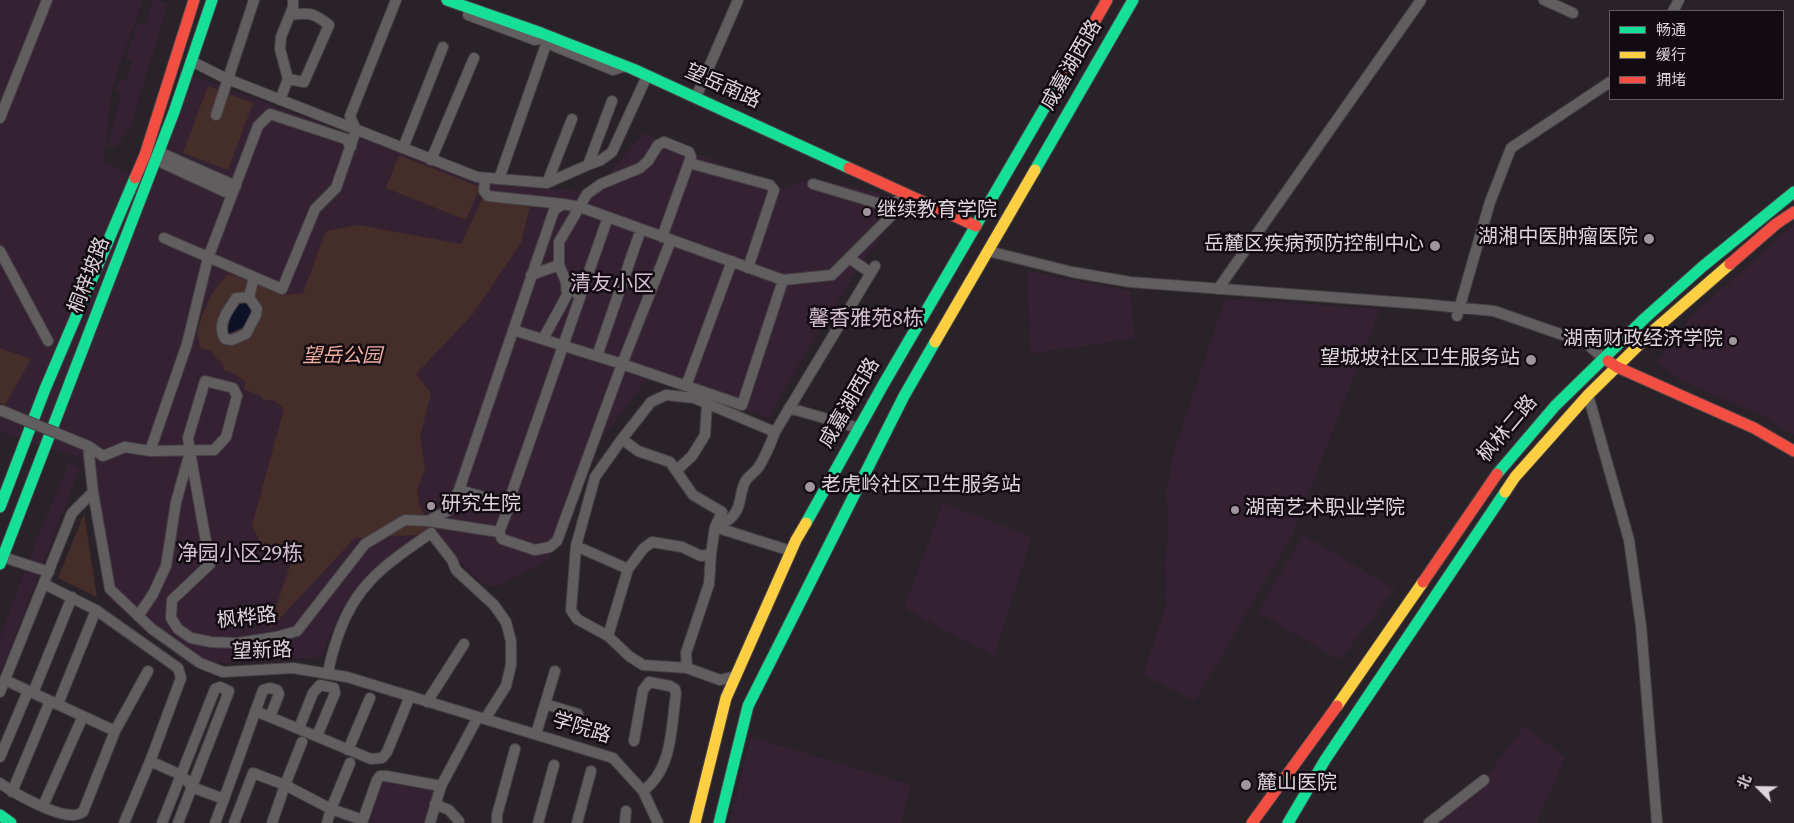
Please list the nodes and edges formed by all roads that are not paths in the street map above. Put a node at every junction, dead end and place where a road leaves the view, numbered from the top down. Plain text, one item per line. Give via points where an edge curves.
1 (47, 0) edge
2 (194, 0) edge
3 (212, 0) edge
4 (254, 0) edge
5 (293, 0) edge
6 (396, 0) edge
7 (447, 0) edge
8 (738, 0) edge
9 (1108, 0) edge
10 (1133, 0) edge
11 (1421, 0) edge
12 (1544, 0) edge
13 (1573, 13) dead end
14 (290, 15) junction
15 (468, 15) dead end
16 (549, 36) junction
17 (443, 47) dead end
18 (474, 58) dead end
19 (191, 61) junction
20 (647, 76) junction
21 (288, 78) junction
22 (228, 79) junction
23 (1609, 83) edge
24 (696, 96) junction
25 (280, 100) junction
26 (612, 101) dead end
27 (216, 115) dead end
28 (0, 118) edge
29 (572, 119) dead end
30 (356, 130) junction
31 (351, 147) junction
32 (403, 148) junction
33 (157, 156) junction
34 (431, 160) junction
35 (690, 163) junction
36 (588, 165) junction
37 (485, 178) junction
38 (499, 179) junction
39 (547, 183) junction
40 (813, 184) dead end
41 (234, 190) junction
42 (1794, 192) edge
43 (910, 197) junction
44 (563, 204) junction
45 (580, 207) junction
46 (1794, 212) edge
47 (608, 217) junction
48 (976, 226) junction
49 (641, 229) junction
50 (164, 238) dead end
51 (667, 238) junction
52 (0, 251) edge
53 (988, 251) junction
54 (208, 258) junction
55 (849, 258) junction
56 (732, 261) junction
57 (559, 265) junction
58 (748, 268) junction
59 (531, 275) junction
60 (254, 277) junction
61 (783, 280) junction
62 (566, 282) junction
63 (1218, 289) junction
64 (249, 297) dead end
65 (580, 297) junction
66 (1459, 312) junction
67 (513, 330) junction
68 (543, 339) junction
69 (48, 341) dead end
70 (563, 346) junction
71 (597, 356) junction
72 (1603, 358) junction
73 (622, 364) junction
74 (1617, 367) junction
75 (686, 386) junction
76 (1588, 395) junction
77 (707, 404) junction
78 (789, 408) junction
79 (0, 410) edge
80 (859, 428) junction
81 (775, 432) junction
82 (622, 438) junction
83 (88, 446) junction
84 (1794, 451) edge
85 (150, 452) junction
86 (190, 452) junction
87 (676, 471) junction
88 (459, 490) junction
89 (93, 492) junction
90 (510, 504) junction
91 (0, 507) edge
92 (428, 521) junction
93 (717, 523) junction
94 (500, 532) junction
95 (576, 546) junction
96 (791, 551) junction
97 (711, 554) junction
98 (1, 560) edge
99 (628, 569) junction
100 (49, 572) junction
101 (44, 584) junction
102 (72, 597) junction
103 (96, 610) junction
104 (138, 616) junction
105 (608, 636) junction
106 (464, 644) dead end
107 (687, 668) junction
108 (148, 671) dead end
109 (555, 671) dead end
110 (328, 674) junction
111 (736, 676) junction
112 (5, 680) junction
113 (0, 692) edge
114 (30, 692) junction
115 (410, 696) junction
116 (370, 698) dead end
117 (427, 702) junction
118 (54, 703) junction
119 (545, 704) junction
120 (255, 711) junction
121 (578, 714) dead end
122 (82, 716) junction
123 (270, 717) junction
124 (482, 718) junction
125 (299, 728) junction
126 (520, 730) joint
127 (115, 731) junction
128 (536, 734) junction
129 (317, 736) junction
130 (302, 742) dead end
131 (634, 742) dead end
132 (1311, 744) junction
133 (515, 749) dead end
134 (348, 750) junction
135 (0, 757) edge
136 (1325, 760) junction
137 (150, 761) junction
138 (350, 763) dead end
139 (554, 765) dead end
140 (591, 771) dead end
141 (181, 776) junction
142 (1484, 780) dead end
143 (0, 783) edge
144 (193, 786) junction
145 (285, 786) junction
146 (440, 786) junction
147 (644, 791) junction
148 (12, 792) junction
149 (224, 799) junction
150 (435, 804) junction
151 (44, 806) junction
152 (331, 808) junction
153 (626, 811) dead end
154 (0, 815) edge
155 (459, 821) dead end
156 (363, 822) edge
157 (499, 822) edge
158 (11, 823) edge
159 (124, 823) edge
160 (162, 823) edge
161 (178, 823) edge
162 (215, 823) edge
163 (234, 823) edge
164 (272, 823) edge
165 (327, 823) edge
166 (430, 823) edge
167 (538, 823) edge
168 (577, 823) edge
169 (625, 823) edge
170 (658, 823) edge
171 (695, 823) edge
172 (719, 823) edge
173 (1252, 823) edge
174 (1262, 823) edge
175 (1277, 823) edge
176 (1288, 823) edge
177 (1429, 823) edge
178 (1657, 823) edge

1 - 28 street
2 - 91 main road, 桐梓坡路 via 145,155 44,389
3 - 19 main road, 桐梓坡路
4 - 22 street
5 - 14 street
6 - 30 street via 350,116
7 - 16 main road, 望岳南路
8 - 24 street
9 - 48 main road, 咸嘉湖西路
10 - 53 main road, 咸嘉湖西路
11 - 63 street
12 - 13 street
14 - 21 street via 280,49
14 - 21 street via 307,12 329,25 304,82
15 - 16 street via 535,40
16 - 20 main road, 望岳南路
16 - 38 street
17 - 32 street
18 - 34 street
19 - 22 street
19 - 33 main road, 桐梓坡路
20 - 24 main road, 望岳南路
20 - 36 street via 612,152
21 - 25 street
22 - 25 street
22 - 27 street
23 - 66 street via 1511,148 1490,202
24 - 43 main road, 望岳南路
25 - 30 street
26 - 36 street
29 - 39 street
30 - 31 street
30 - 32 street
31 - 41 street via 346,139 270,114 258,126
31 - 60 street via 336,188 315,209 282,289
32 - 34 street
33 - 41 street
33 - 98 main road, 桐梓坡路
34 - 37 street
35 - 45 street via 689,152 664,142 640,168 601,184 587,194
35 - 51 street
35 - 58 street via 770,184 774,190
36 - 39 street
37 - 38 street
37 - 44 street via 484,191 488,196
38 - 39 street
40 - 43 street via 876,203 892,203
41 - 54 street
42 - 72 main road, 枫林二路 via 1702,267
43 - 48 main road, 望岳南路
43 - 55 street
44 - 45 street
44 - 59 street via 554,210
45 - 47 street
45 - 57 street via 559,242
46 - 74 main road, 枫林二路 via 1660,325
47 - 49 street
47 - 65 street
48 - 80 main road, 咸嘉湖西路
49 - 51 street
49 - 71 street
50 - 54 street
51 - 56 street
51 - 73 street
52 - 69 street
53 - 63 street via 1072,272 1130,282
53 - 172 main road, 咸嘉湖西路 via 904,396 748,706
54 - 60 street
54 - 85 street via 187,344
55 - 61 street via 832,275
55 - 78 street via 873,270
56 - 58 street
56 - 75 street
57 - 59 street
57 - 62 street
58 - 61 street
59 - 67 street
60 - 64 street
61 - 75 street via 742,405
62 - 65 street
62 - 68 street via 567,296
63 - 66 street
65 - 70 street
66 - 72 street via 1494,312 1586,343
67 - 68 street
67 - 88 street
68 - 70 street
70 - 71 street
70 - 90 street
71 - 73 street
72 - 74 main road
72 - 132 main road, 枫林二路 via 1502,466
73 - 75 street
73 - 94 street via 557,542 536,550 505,541
74 - 76 main road, 枫林二路
74 - 84 main road via 1754,428
76 - 136 main road, 枫林二路 via 1515,477
76 - 178 street via 1629,540 1642,626
77 - 81 street
77 - 82 street via 694,398 666,395 651,402
77 - 87 street via 705,435 692,456
78 - 80 street
78 - 81 street
79 - 83 street, bridge
80 - 96 main road, 咸嘉湖西路
81 - 93 street via 764,460 746,481 734,516
82 - 87 street via 638,451 670,462
82 - 95 street via 595,477
83 - 85 street via 103,456 124,447
83 - 89 street, 望新路
85 - 86 street
86 - 86 street via 188,438 205,381 232,388 236,396 226,437 214,450
86 - 92 street, 枫桦路 via 210,564 172,600 172,618 178,629 191,638 237,643 297,631 365,544 405,520
86 - 104 street via 176,502 166,566
87 - 93 street via 693,495 722,512
88 - 90 street
88 - 92 street via 449,510
89 - 100 street via 72,513
89 - 104 street, 望新路 via 110,590
90 - 94 street
92 - 94 street
93 - 96 street
93 - 97 street
95 - 99 street
95 - 105 street via 571,610 577,619
96 - 111 main road, 咸嘉湖西路
97 - 99 street via 700,556 682,547 652,542 642,549
97 - 107 street via 709,584 686,653
98 - 100 street
99 - 105 street
100 - 101 street
101 - 102 street
101 - 112 street
102 - 103 street
102 - 114 street
103 - 118 street
103 - 137 street via 178,668 182,678
104 - 110 street, 望新路 via 200,663 223,672 293,668
105 - 107 street via 642,665
106 - 117 street
107 - 111 street via 720,680
108 - 127 street
109 - 119 street
110 - 115 street, 望新路
110 - 124 street via 330,658 345,616 357,595 389,562 431,533 456,570 494,605 506,622 511,641 506,686
111 - 171 main road, 咸嘉湖西路 via 726,698
112 - 113 street
112 - 114 street
114 - 118 street
114 - 135 street
115 - 117 street, 望新路
115 - 134 street via 388,752 382,758 371,759
116 - 134 street
117 - 124 street, 望新路
118 - 122 street
118 - 148 street
119 - 121 street
119 - 128 street
120 - 123 street
120 - 123 street via 263,690 277,690 279,694
120 - 149 street
122 - 127 street
122 - 151 street
123 - 125 street
124 - 126 street, 望新路
124 - 146 street
125 - 129 street
125 - 129 street via 313,693 320,685 334,688 335,693
126 - 128 street, 学院路
127 - 151 street via 82,812 73,816
128 - 147 street, 学院路 via 613,758
129 - 134 street
130 - 145 street
131 - 147 street via 646,685 649,682 670,686 676,694 666,760 660,774
132 - 173 main road, 枫林二路
132 - 174 main road, 枫林二路
133 - 157 street via 497,815
136 - 175 main road, 枫林二路
136 - 176 main road, 枫林二路
137 - 141 street
137 - 159 street
138 - 152 street
139 - 167 street
140 - 168 street
141 - 144 street
141 - 144 street via 215,689 226,689 229,692
141 - 160 street
142 - 177 street
143 - 148 street
144 - 149 street
144 - 161 street
145 - 152 street
145 - 163 street via 254,773
145 - 164 street
146 - 150 street
146 - 156 street via 380,776
147 - 170 street, 学院路
148 - 151 street
149 - 162 street
150 - 155 street via 448,810
150 - 166 street
152 - 156 street
152 - 165 street
153 - 169 street
154 - 158 main road

